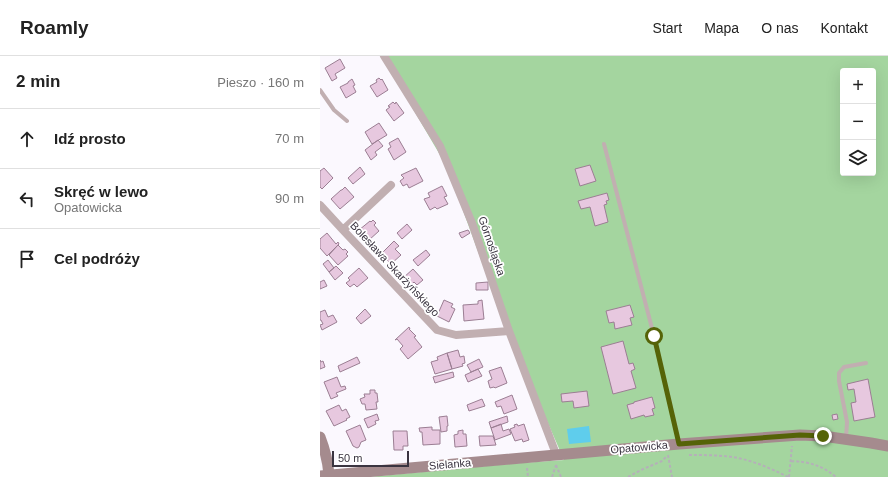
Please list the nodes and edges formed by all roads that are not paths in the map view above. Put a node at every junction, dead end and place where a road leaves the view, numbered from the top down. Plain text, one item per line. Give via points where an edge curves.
1 (384, 56) edge
2 (320, 90) edge
3 (347, 121) dead end
4 (604, 144) dead end
5 (391, 185) dead end
6 (320, 205) edge
7 (343, 230) junction
8 (509, 331) junction
9 (866, 363) dead end
10 (320, 437) edge
11 (846, 439) junction
12 (888, 446) edge
13 (682, 451) junction
14 (556, 460) junction
15 (325, 475) edge

1 - 8 street, Górnośląska via 440,146 472,223
2 - 3 lane via 334,110
4 - 13 lane
5 - 7 street
6 - 7 street, Bolesława Skarżyńskiego
7 - 8 street, Bolesława Skarżyńskiego via 437,330 456,334
8 - 14 street, Górnośląska
9 - 11 lane via 844,367 839,373 847,422
10 - 15 street via 328,464
11 - 12 street, Opatowicka
11 - 13 street, Opatowicka via 800,435
13 - 14 street, Opatowicka
14 - 15 street, Sielanka

